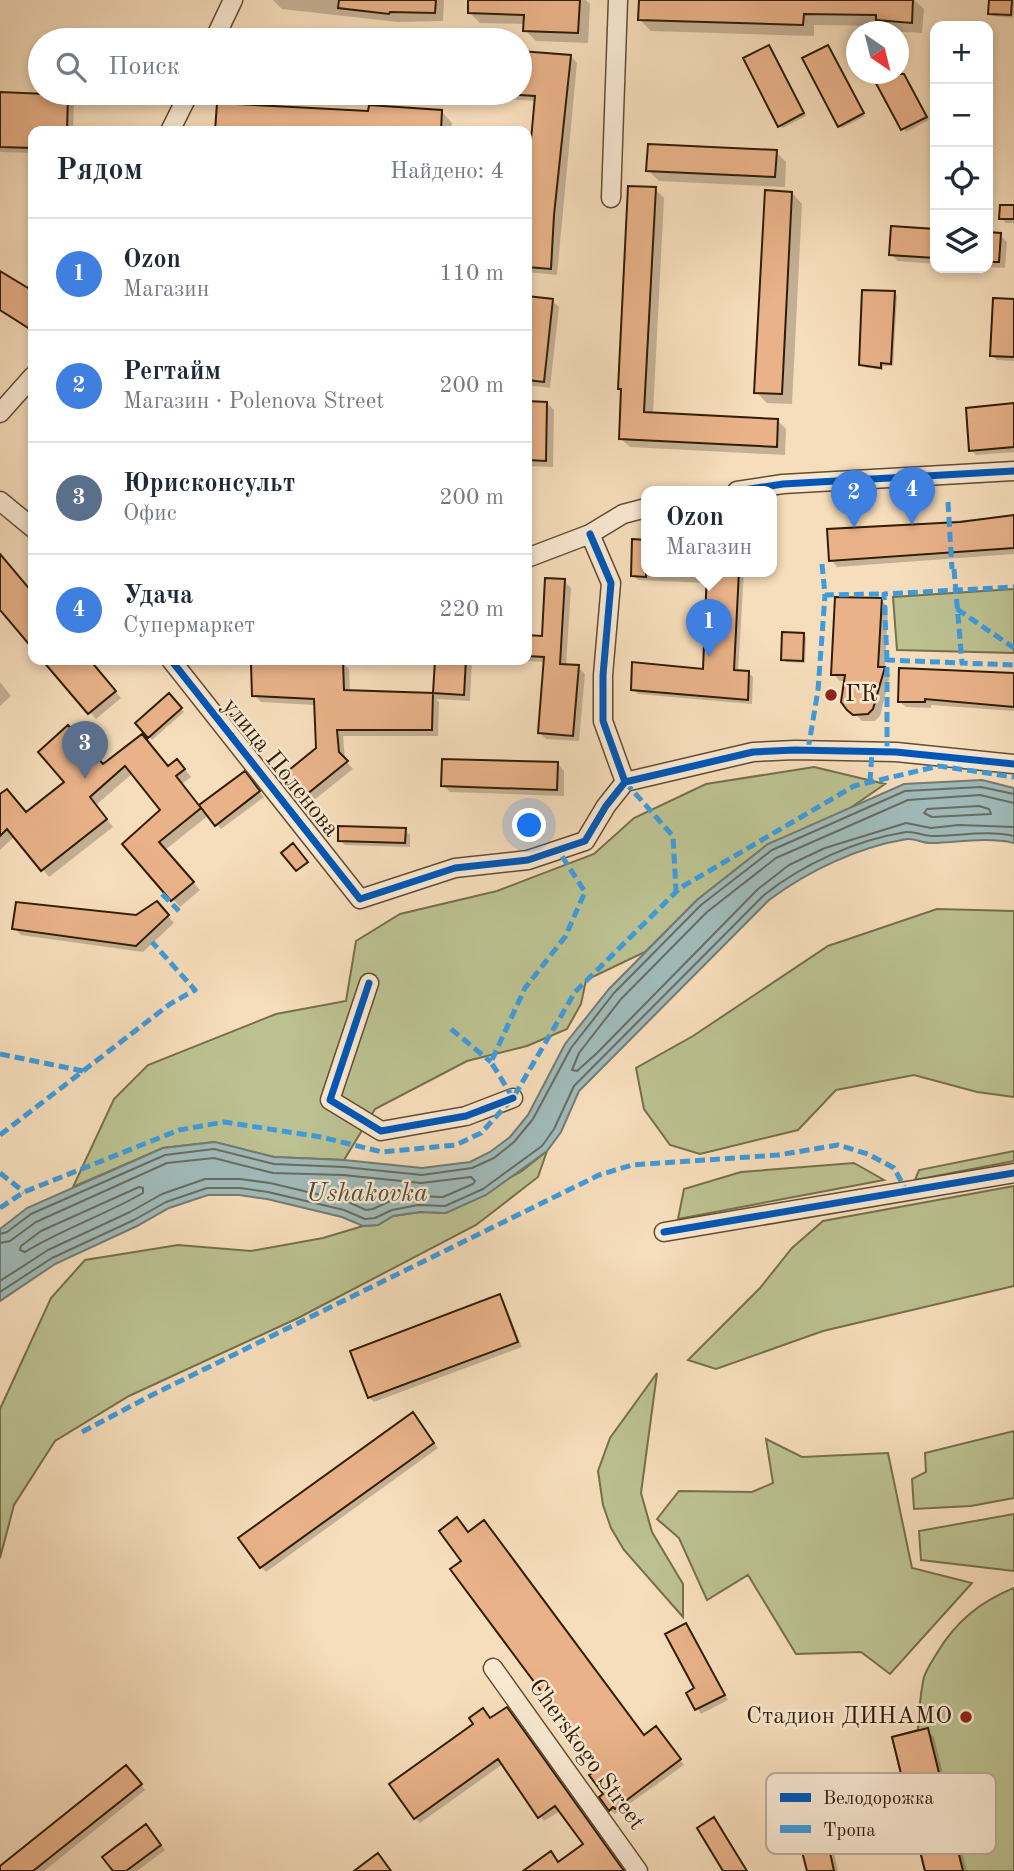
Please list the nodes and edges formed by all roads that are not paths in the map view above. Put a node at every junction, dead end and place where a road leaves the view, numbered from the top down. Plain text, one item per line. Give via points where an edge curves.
1 (233, 0) edge
2 (618, 0) edge
3 (220, 28) edge
4 (183, 105) edge
5 (172, 126) edge
6 (611, 198) dead end
7 (28, 382) edge
8 (0, 413) edge
9 (1014, 471) edge
10 (770, 486) edge
11 (0, 501) edge
12 (641, 509) edge
13 (28, 524) edge
14 (590, 534) junction
15 (532, 556) edge
16 (175, 665) edge
17 (1014, 764) edge
18 (625, 782) junction
19 (369, 983) dead end
20 (513, 1098) dead end
21 (1014, 1172) edge
22 (664, 1232) dead end
23 (493, 1668) dead end
24 (638, 1871) edge

1 - 3 street
2 - 6 street
4 - 5 street
7 - 8 street
9 - 10 street
11 - 13 street
12 - 14 street via 623,514
14 - 15 street
14 - 18 street via 611,583 603,721
16 - 18 street, улица Поленова via 360,899 455,868 528,860 585,841
17 - 18 street via 896,752 795,750 753,752
19 - 20 street via 330,1100 381,1131 466,1116
21 - 22 street
23 - 24 street, Cherskogo Street

